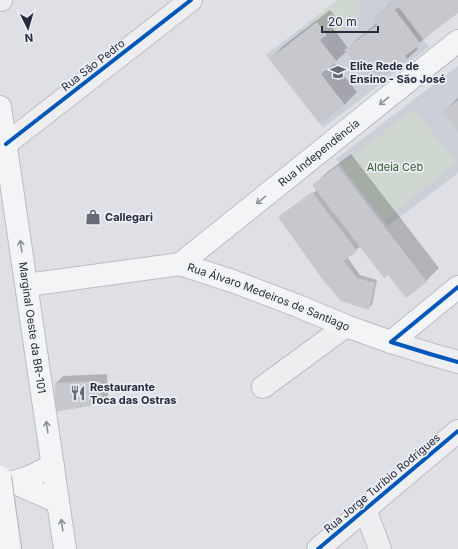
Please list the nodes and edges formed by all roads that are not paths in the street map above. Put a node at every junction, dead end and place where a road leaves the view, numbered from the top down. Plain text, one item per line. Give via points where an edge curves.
1 (190, 0) edge
2 (458, 41) edge
3 (0, 107) edge
4 (6, 144) junction
5 (180, 264) junction
6 (27, 285) junction
7 (458, 287) edge
8 (346, 326) junction
9 (391, 342) junction
10 (458, 362) edge
11 (263, 387) dead end
12 (458, 431) edge
13 (54, 465) junction
14 (5, 481) edge
15 (58, 502) junction
16 (365, 509) junction
17 (10, 549) edge
18 (65, 549) edge
19 (318, 549) edge
20 (380, 549) edge

1 - 4 street, Rua São Pedro
2 -> 5 main road, Rua Independência
3 - 4 main road, Marginal Oeste da BR-101
6 -> 4 main road, Marginal Oeste da BR-101
5 - 6 main road, Rua Álvaro Medeiros de Santiago
5 - 8 main road, Rua Álvaro Medeiros de Santiago via 235,282
13 -> 6 main road, Marginal Oeste da BR-101
7 - 9 main road
8 - 9 main road, Rua Álvaro Medeiros de Santiago
8 - 11 street
9 - 10 street, Rua Álvaro Medeiros de Santiago
12 - 16 street, Rua Jorge Turíbio Rodrigues
13 - 14 main road
13 - 15 main road, Marginal Oeste da BR-101
14 - 15 main road
14 - 17 main road, bridge via 4,506
18 -> 15 main road, Marginal Oeste da BR-101
16 - 19 street, Rua Jorge Turíbio Rodrigues
16 - 20 street

